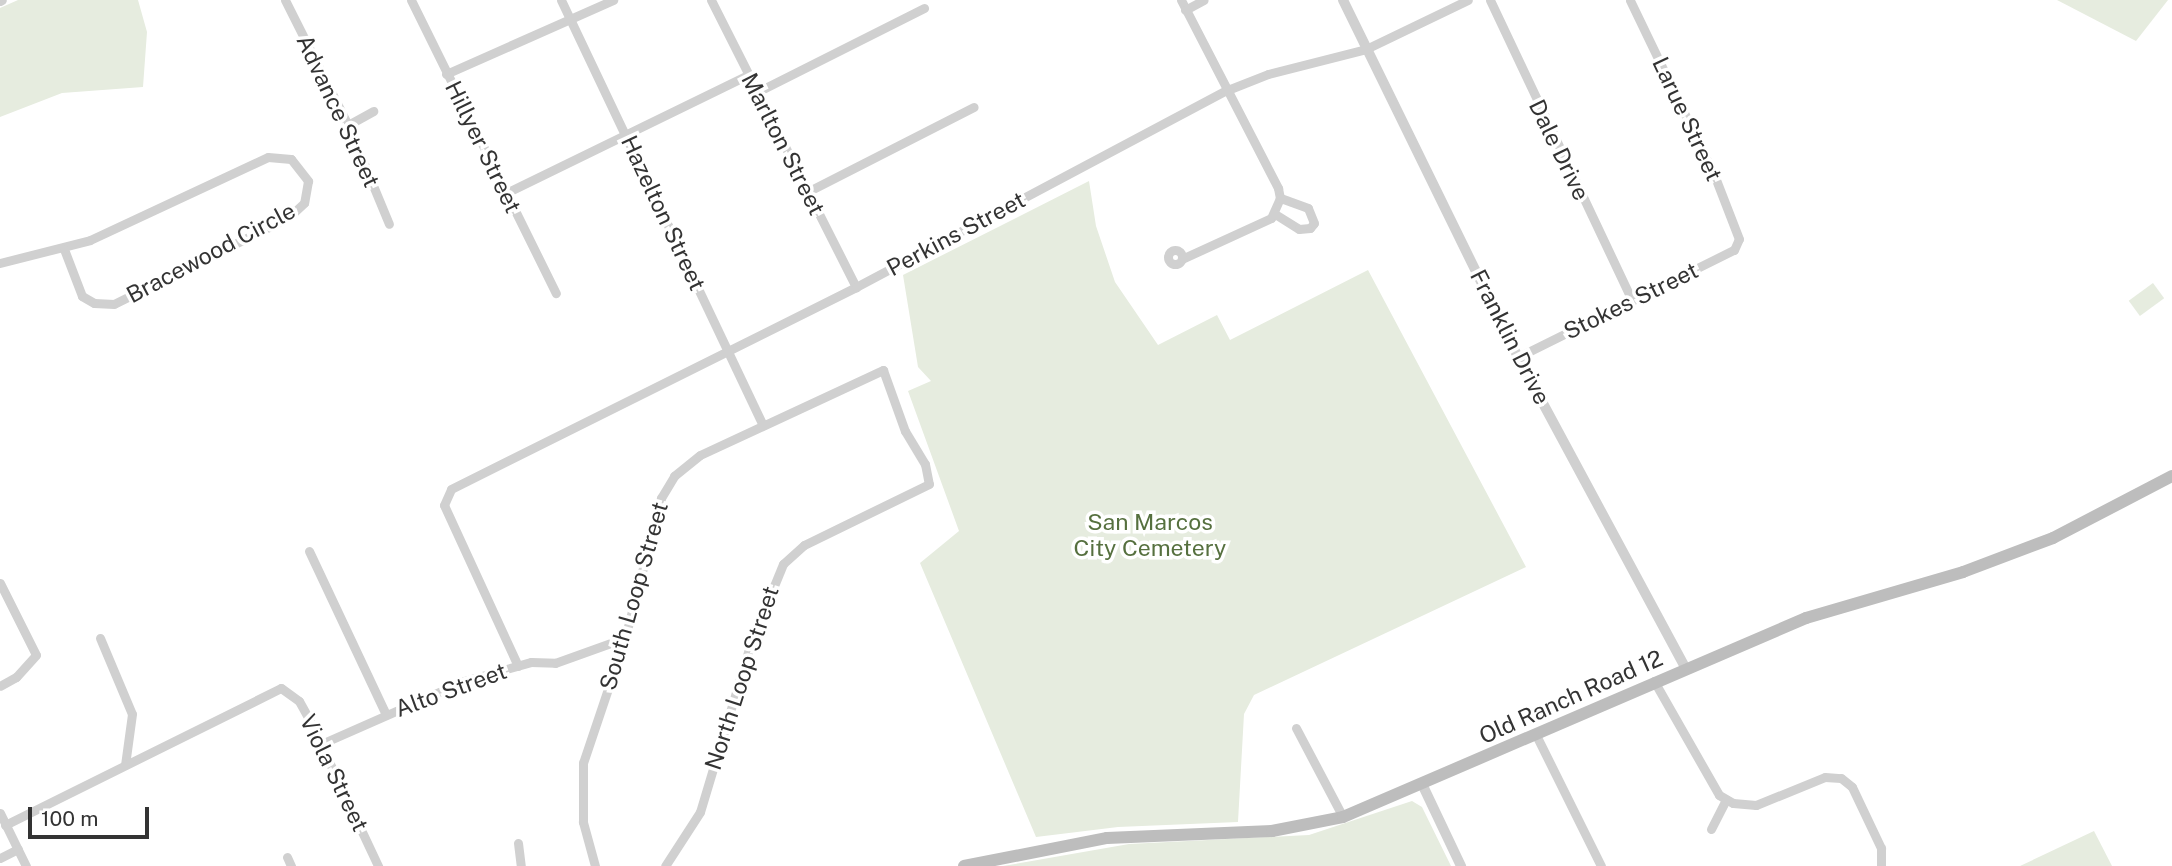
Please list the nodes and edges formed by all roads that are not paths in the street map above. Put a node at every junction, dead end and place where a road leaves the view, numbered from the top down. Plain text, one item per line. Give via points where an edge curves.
1 (285, 0) edge
2 (411, 0) edge
3 (561, 0) edge
4 (612, 0) edge
5 (711, 0) edge
6 (1181, 0) edge
7 (1204, 0) edge
8 (1343, 0) edge
9 (1468, 0) edge
10 (1490, 0) edge
11 (1630, 0) edge
12 (924, 9) dead end
13 (1185, 10) junction
14 (571, 21) junction
15 (1366, 49) junction
16 (446, 74) junction
17 (748, 75) junction
18 (1225, 91) junction
19 (757, 92) junction
20 (974, 107) dead end
21 (373, 111) dead end
22 (348, 125) junction
23 (625, 134) junction
24 (807, 192) junction
25 (506, 193) junction
26 (1280, 198) junction
27 (1275, 214) junction
28 (389, 224) dead end
29 (1739, 240) joint
30 (64, 249) junction
31 (1182, 259) dead end
32 (0, 263) edge
33 (856, 287) junction
34 (556, 293) dead end
35 (1632, 301) junction
36 (729, 352) junction
37 (1518, 357) junction
38 (762, 426) junction
39 (2172, 476) edge
40 (929, 484) joint
41 (309, 551) dead end
42 (0, 583) edge
43 (100, 638) dead end
44 (625, 638) junction
45 (519, 666) junction
46 (1686, 670) junction
47 (1654, 681) junction
48 (0, 686) edge
49 (386, 715) junction
50 (1296, 729) dead end
51 (1535, 735) junction
52 (321, 744) junction
53 (125, 765) junction
54 (1423, 786) junction
55 (1727, 800) junction
56 (0, 813) edge
57 (1343, 817) junction
58 (5, 825) junction
59 (1711, 829) dead end
60 (518, 843) dead end
61 (18, 849) junction
62 (0, 858) edge
63 (595, 865) edge
64 (1882, 865) edge
65 (26, 866) edge
66 (378, 866) edge
67 (521, 866) edge
68 (665, 866) edge
69 (964, 866) edge
70 (1461, 866) edge
71 (1601, 866) edge

1 - 22 street, Advance Street
2 - 16 street, Hillyer Street
3 - 14 street, Hazelton Street
4 - 14 street
5 - 17 street, Marlton Street
6 - 13 street
7 - 13 street
8 - 15 street, Franklin Drive
9 - 15 street, Perkins Street
10 - 35 street, Dale Drive
11 - 29 street, Larue Street via 1715,177
12 - 19 street
13 - 18 street
14 - 16 street
14 - 23 street, Hazelton Street
15 - 18 street, Perkins Street via 1268,74
15 - 37 street, Franklin Drive
16 - 25 street, Hillyer Street
17 - 19 street, Marlton Street
17 - 23 street
18 - 26 street
18 - 33 street, Perkins Street
19 - 24 street, Marlton Street
20 - 24 street
21 - 22 street
22 - 28 street, Advance Street
23 - 25 street
23 - 36 street, Hazelton Street
24 - 33 street, Marlton Street
25 - 34 street, Hillyer Street
26 - 27 street
26 - 27 street via 1308,208 1314,223 1299,229
27 - 31 street
29 - 35 street, Stokes Street via 1734,250
30 - 30 street, Bracewood Circle via 268,157 291,159 308,181 304,203 289,217 114,303 94,303 82,296
30 - 32 street, Bracewood Circle
33 - 36 street, Perkins Street
35 - 37 street, Stokes Street
36 - 38 street, Hazelton Street
36 - 45 street, Perkins Street via 707,358 451,489 444,505
37 - 46 street, Franklin Drive
38 - 40 street, South Loop Street via 883,370
38 - 44 street, South Loop Street via 700,455 674,476 657,511
39 - 46 main road, Old Ranch Road 12 via 2053,538 1971,570 1806,618
40 - 68 street, North Loop Street via 804,545 783,564 751,642 701,812
41 - 49 street
42 - 48 street via 36,656
43 - 53 street via 132,714
44 - 45 street, Alto Street via 555,663
44 - 63 street, South Loop Street via 583,763 583,821
45 - 49 street, Alto Street via 464,681
46 - 47 main road, Old Ranch Road 12
47 - 51 main road, Old Ranch Road 12
47 - 55 street via 1709,782
49 - 52 street, Alto Street
50 - 57 street
51 - 54 main road, Old Ranch Road 12
51 - 71 street
52 - 53 street, Viola Street via 299,701 281,688
52 - 66 street, Viola Street
53 - 58 street
54 - 57 main road, Old Ranch Road 12
54 - 70 street
55 - 59 street
55 - 64 street via 1762,804 1819,779 1841,778 1858,799 1881,848
56 - 58 street
57 - 69 main road, Old Ranch Road 12 via 1272,831 1107,838
58 - 61 street
60 - 67 street
61 - 62 street
61 - 65 street

